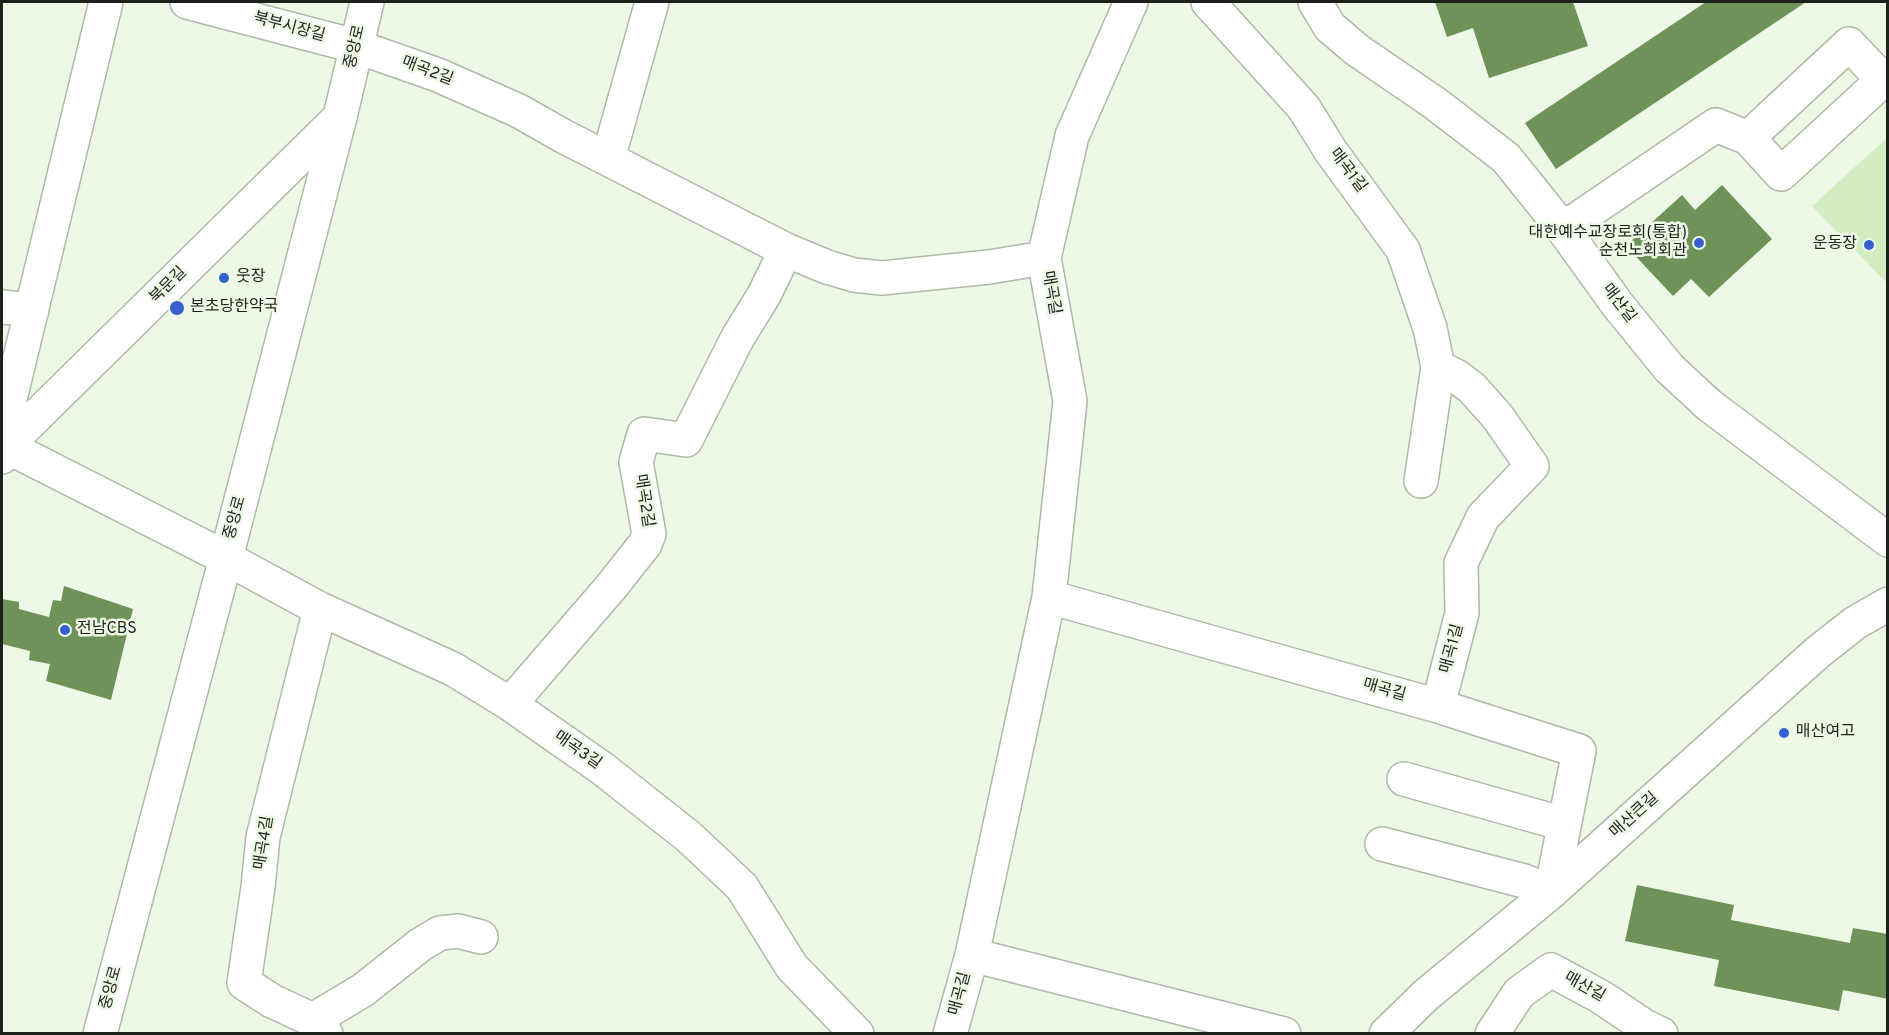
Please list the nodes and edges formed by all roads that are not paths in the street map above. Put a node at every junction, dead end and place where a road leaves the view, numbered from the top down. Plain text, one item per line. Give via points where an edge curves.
1 (106, 2) edge
2 (187, 2) edge
3 (367, 2) edge
4 (652, 2) edge
5 (1131, 2) edge
6 (1208, 2) edge
7 (1315, 2) edge
8 (355, 46) junction
9 (340, 117) junction
10 (1748, 138) dead end
11 (608, 159) junction
12 (1563, 229) junction
13 (786, 250) junction
14 (1044, 258) junction
15 (17, 309) edge
16 (1438, 368) junction
17 (3, 445) edge
18 (1421, 481) dead end
19 (1887, 540) edge
20 (226, 558) junction
21 (1049, 597) junction
22 (1887, 604) edge
23 (320, 609) junction
24 (510, 704) junction
25 (1438, 706) junction
26 (1404, 779) dead end
27 (1564, 824) junction
28 (1382, 844) dead end
29 (1551, 892) junction
30 (481, 937) dead end
31 (972, 955) junction
32 (320, 1027) edge
33 (100, 1034) edge
34 (857, 1034) edge
35 (950, 1034) edge
36 (1284, 1034) edge
37 (1386, 1034) edge
38 (1492, 1034) edge
39 (1661, 1034) edge

1 - 15 street
2 - 8 street, 북부시장길
3 - 8 street, 중앙로
4 - 11 street
5 - 14 street, 매곡길 via 1072,136
6 - 16 street, 매곡1길 via 1304,108 1403,250 1430,328
7 - 12 street, 매산길 via 1330,27 1357,50 1506,158
8 - 9 street, 중앙로
8 - 11 street, 매곡2길 via 448,79 519,111
9 - 17 street, 북문길
9 - 20 street, 중앙로
10 - 12 street via 1716,125
11 - 13 street, 매곡2길
12 - 19 street, 매산길 via 1669,368 1709,405
13 - 14 street, 매곡2길 via 854,275 882,278
13 - 24 street, 매곡2길 via 686,440 644,434 636,462 649,534 645,544
14 - 21 street, 매곡길 via 1070,401
15 - 17 street
16 - 18 street, 매곡1길
16 - 25 street, 매곡1길 via 1456,375 1472,388 1532,465 1484,517 1461,563 1462,613
17 - 20 street, 매곡3길
20 - 23 street, 매곡3길
20 - 33 street, 중앙로
21 - 25 street, 매곡길
21 - 31 street, 매곡길
22 - 29 street, 매산큰길 via 1818,652
23 - 24 street, 매곡3길 via 453,669
23 - 32 street, 매곡4길 via 263,837 244,983
24 - 34 street, 매곡3길 via 689,837 742,887 792,967
25 - 27 street, 매곡길 via 1579,751
26 - 27 street
27 - 29 street, 매곡길
28 - 29 street via 1524,881
29 - 37 street, 매산큰길 via 1426,995
30 - 32 street via 440,933
31 - 35 street, 매곡길
31 - 36 street, 매곡길
38 - 39 street, 매산길 via 1519,993 1551,970

